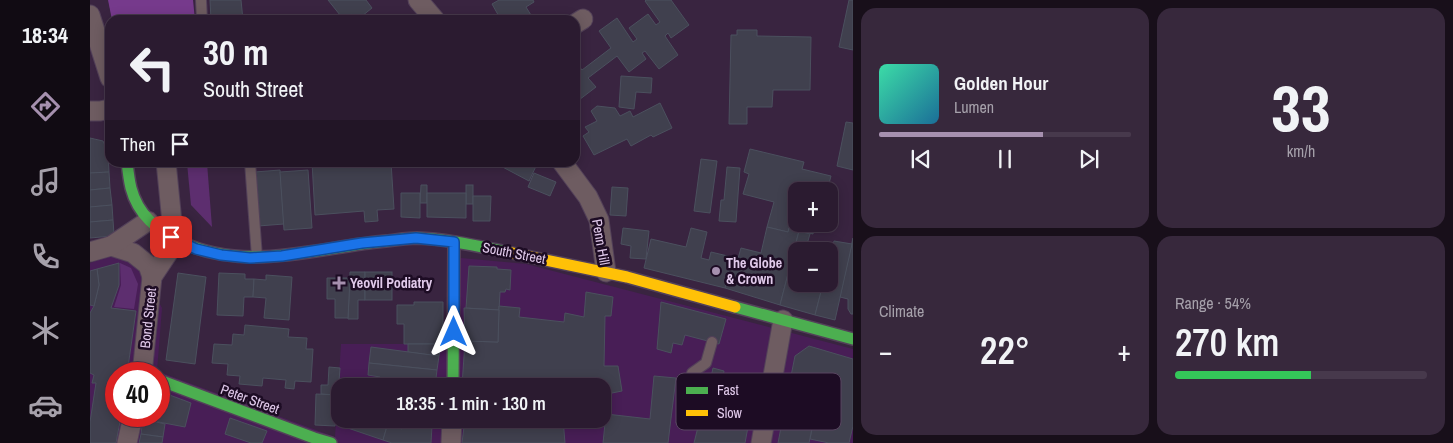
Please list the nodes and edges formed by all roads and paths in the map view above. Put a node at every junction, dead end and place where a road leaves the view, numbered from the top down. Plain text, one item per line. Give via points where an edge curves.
1 (201, 0) edge
2 (90, 15) edge
3 (202, 15) edge
4 (105, 62) edge
5 (105, 110) edge
6 (90, 111) edge
7 (128, 167) edge
8 (166, 167) edge
9 (250, 167) edge
10 (566, 167) edge
11 (148, 221) junction
12 (171, 237) junction
13 (454, 242) junction
14 (111, 246) junction
15 (90, 252) edge
16 (258, 258) junction
17 (606, 272) junction
18 (152, 277) junction
19 (783, 320) junction
20 (853, 339) edge
21 (712, 342) dead end
22 (143, 362) edge
23 (692, 373) dead end
24 (773, 373) edge
25 (453, 378) edge
26 (170, 384) edge
27 (131, 427) edge
28 (452, 428) edge
29 (762, 430) edge
30 (127, 443) edge
31 (332, 443) edge
32 (451, 443) edge
33 (760, 443) edge

1 - 3 lane
2 - 4 street
5 - 6 street
7 - 11 street via 130,189
8 - 12 street, Bond Street
9 - 16 lane
10 - 17 street, Penn Hill via 588,197 599,220
11 - 12 street, South Street
11 - 14 street
12 - 16 street, South Street via 196,249
12 - 18 street, Bond Street via 168,253
13 - 16 street, South Street via 416,238
13 - 17 street, South Street
13 - 25 street
14 - 15 street
14 - 18 street via 134,254 148,265
17 - 19 street, South Street via 721,307
18 - 22 street, Bond Street
19 - 20 street, South Street
19 - 24 street
21 - 23 lane via 706,363
26 - 31 street, Peter Street
27 - 30 street
28 - 32 street
29 - 33 street

